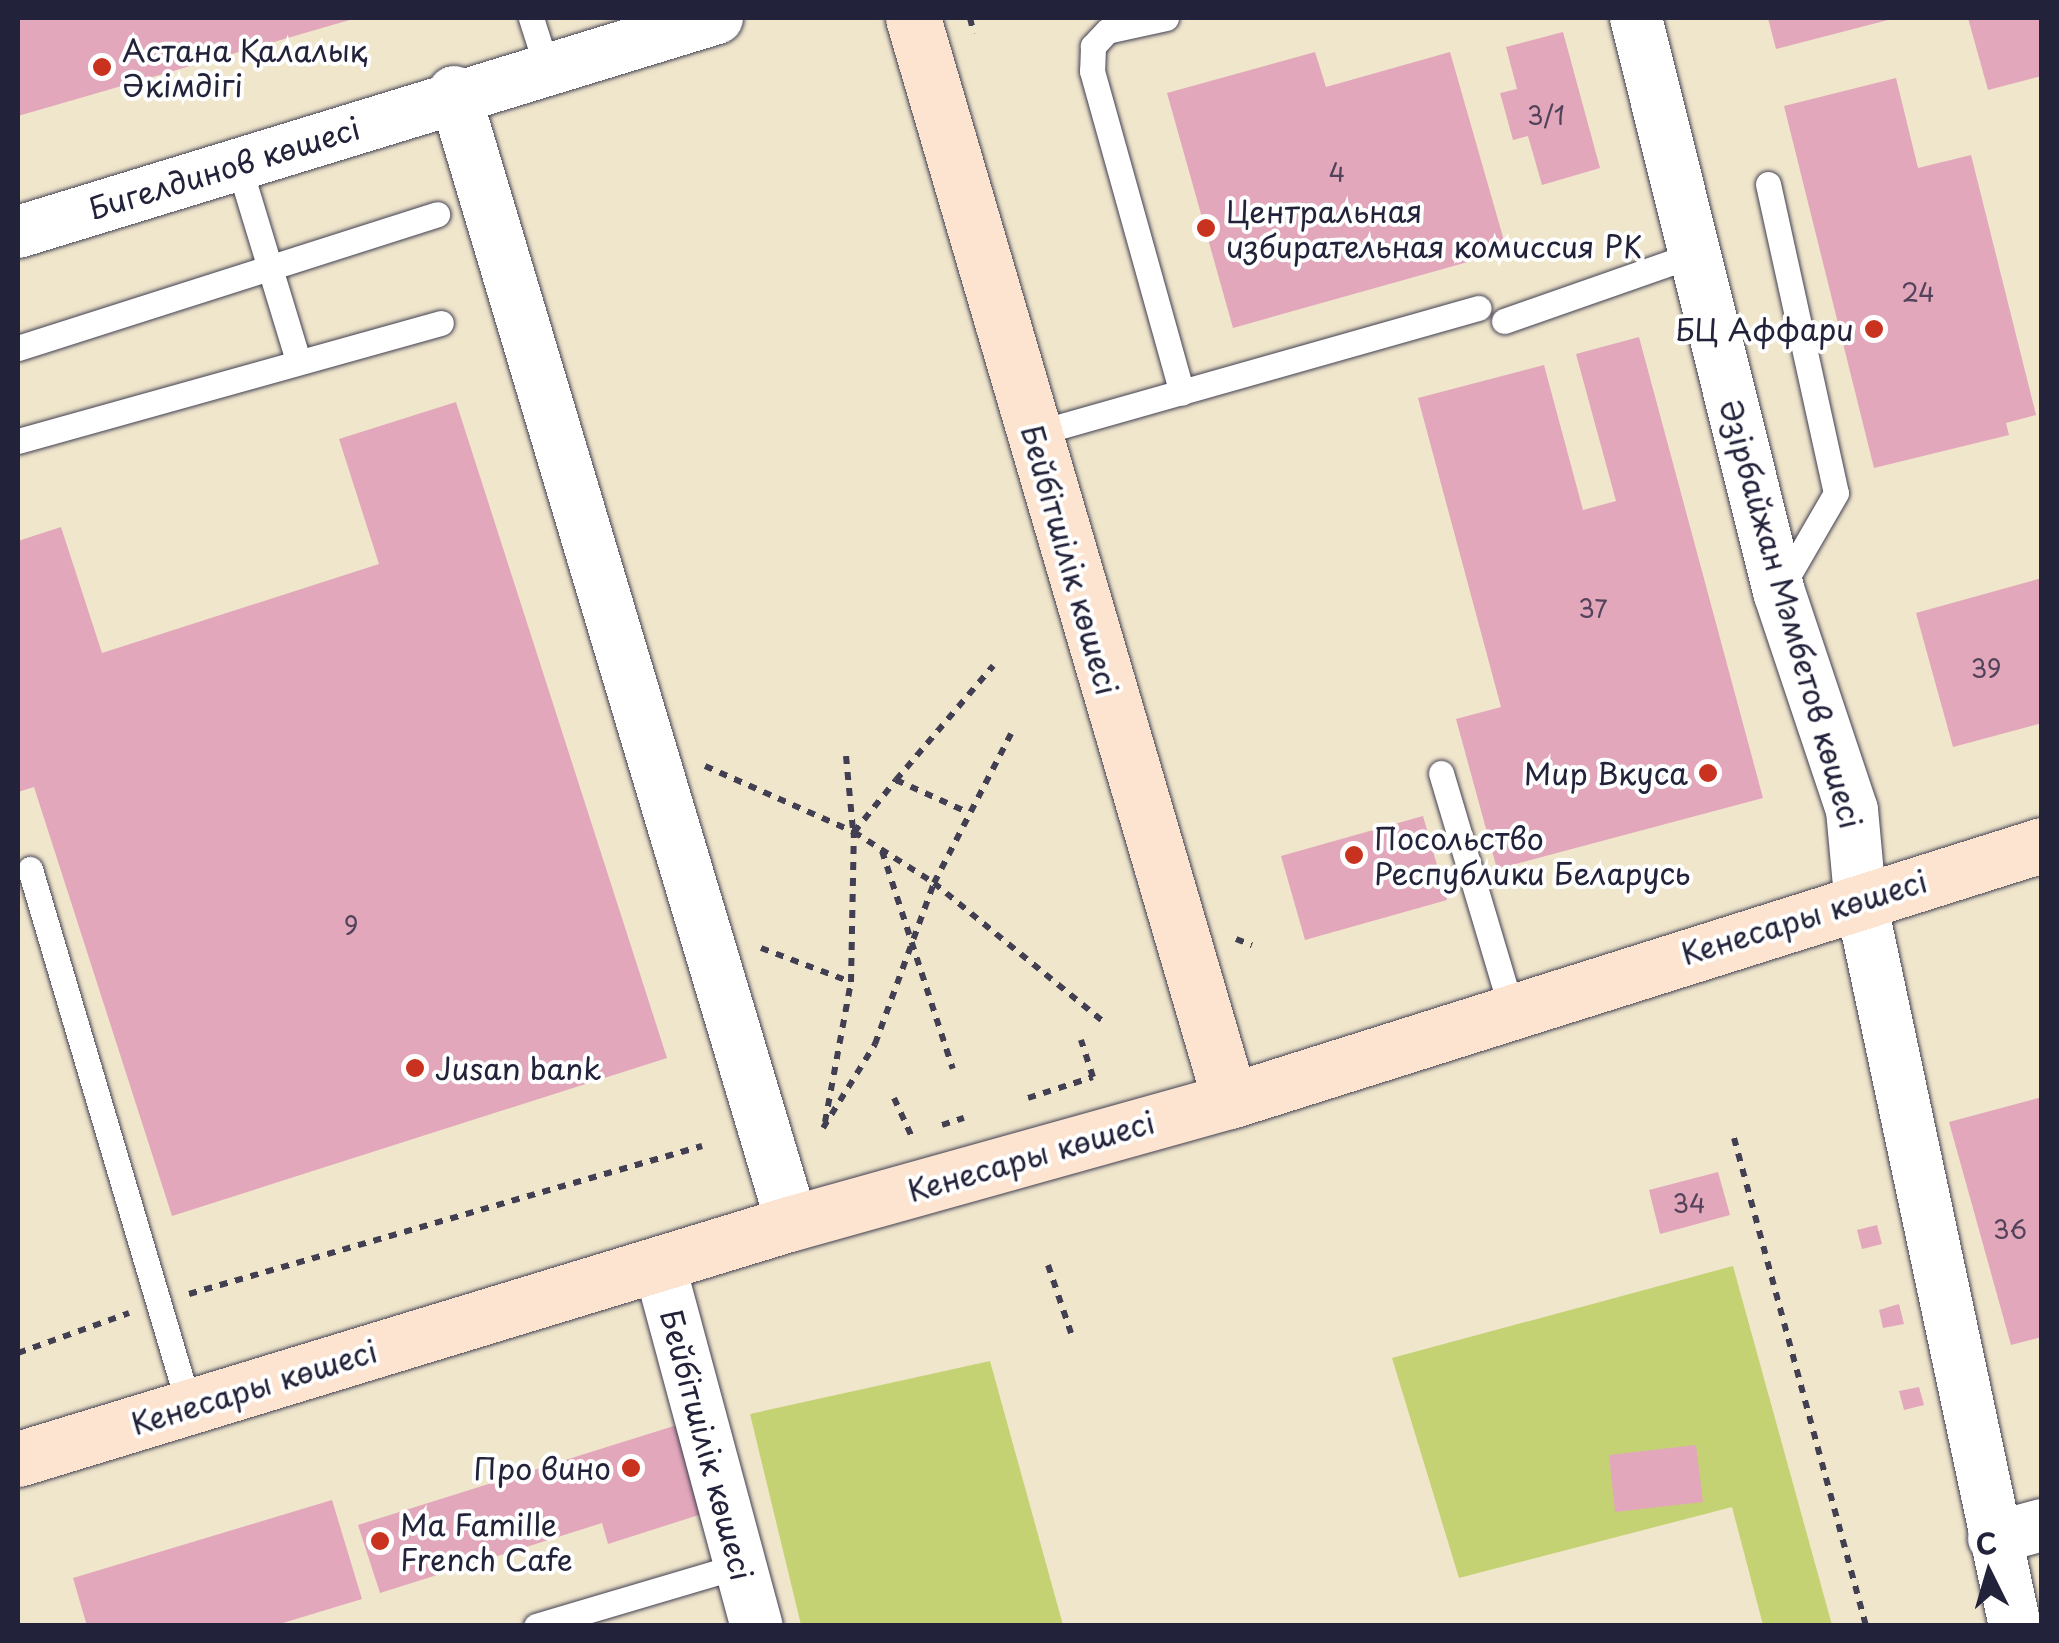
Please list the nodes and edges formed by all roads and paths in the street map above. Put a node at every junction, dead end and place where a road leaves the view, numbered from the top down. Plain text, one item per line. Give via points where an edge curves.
1 (531, 18) edge
2 (718, 18) edge
3 (913, 18) edge
4 (1166, 18) edge
5 (1636, 18) edge
6 (546, 68) junction
7 (454, 92) junction
8 (238, 162) junction
9 (1768, 184) dead end
10 (437, 214) dead end
11 (18, 232) edge
12 (1694, 254) junction
13 (270, 265) junction
14 (1478, 308) dead end
15 (1504, 321) dead end
16 (441, 323) dead end
17 (18, 348) edge
18 (297, 357) junction
19 (1182, 392) junction
20 (1034, 434) junction
21 (18, 441) edge
22 (1779, 592) junction
23 (993, 666) dead end
24 (1011, 734) dead end
25 (846, 756) dead end
26 (690, 760) dead end
27 (1441, 773) dead end
28 (896, 780) junction
29 (968, 812) junction
30 (854, 832) junction
31 (2042, 845) edge
32 (882, 850) junction
33 (30, 869) dead end
34 (934, 883) junction
35 (1860, 897) junction
36 (916, 936) junction
37 (750, 944) dead end
38 (851, 982) junction
39 (1512, 1010) junction
40 (1106, 1024) dead end
41 (1081, 1040) dead end
42 (953, 1069) dead end
43 (894, 1098) dead end
44 (1028, 1098) dead end
45 (1230, 1101) junction
46 (906, 1136) dead end
47 (1734, 1138) dead end
48 (702, 1146) dead end
49 (792, 1223) junction
50 (659, 1264) junction
51 (1048, 1264) dead end
52 (156, 1303) junction
53 (1071, 1333) dead end
54 (18, 1354) edge
55 (189, 1406) junction
56 (18, 1459) edge
57 (2018, 1532) edge
58 (738, 1566) junction
59 (594, 1616) edge
60 (536, 1626) edge
61 (757, 1626) edge
62 (1866, 1626) edge
63 (2016, 1626) edge

1 - 6 lane
2 - 6 street, Бигелдинов көшесі
3 - 20 main road, Бейбітшілік көшесі
4 - 19 lane via 1107,32 1093,46 1092,71
5 - 12 street, Әзірбайжан Мәмбетов көшесі
6 - 7 street, Бигелдинов көшесі
7 - 8 street, Бигелдинов көшесі
7 - 49 street
8 - 11 street, Бигелдинов көшесі
8 - 13 lane
9 - 22 lane via 1836,493
10 - 13 lane
12 - 15 lane
12 - 22 street, Әзірбайжан Мәмбетов көшесі
13 - 17 lane
13 - 18 lane
14 - 19 lane
16 - 18 lane
18 - 21 lane
19 - 20 lane
20 - 45 main road, Бейбітшілік көшесі
22 - 35 street, Әзірбайжан Мәмбетов көшесі via 1852,810
23 - 28 path
24 - 29 path
25 - 30 path
26 - 30 path
27 - 39 lane
28 - 29 path
28 - 30 path
29 - 34 path
30 - 32 path
30 - 38 path
31 - 35 main road, Кенесары көшесі
32 - 34 path
32 - 36 path
33 - 52 lane
34 - 36 path
34 - 40 path
35 - 39 main road, Кенесары көшесі
35 - 57 street, Әзірбайжан Мәмбетов көшесі
36 - 38 path via 874,1044 824,1128
36 - 42 path
37 - 38 path
39 - 45 main road, Кенесары көшесі
41 - 44 path via 1094,1078
43 - 46 path
45 - 49 main road, Кенесары көшесі
47 - 62 path
48 - 52 path
49 - 50 main road, Кенесары көшесі
50 - 55 main road, Кенесары көшесі
50 - 58 street, Бейбітшілік көшесі
51 - 53 path
52 - 54 path
52 - 55 lane
55 - 56 main road, Кенесары көшесі
57 - 63 street, Әзірбайжан Мәмбетов көшесі
58 - 59 lane
58 - 61 street, Бейбітшілік көшесі
59 - 60 lane

